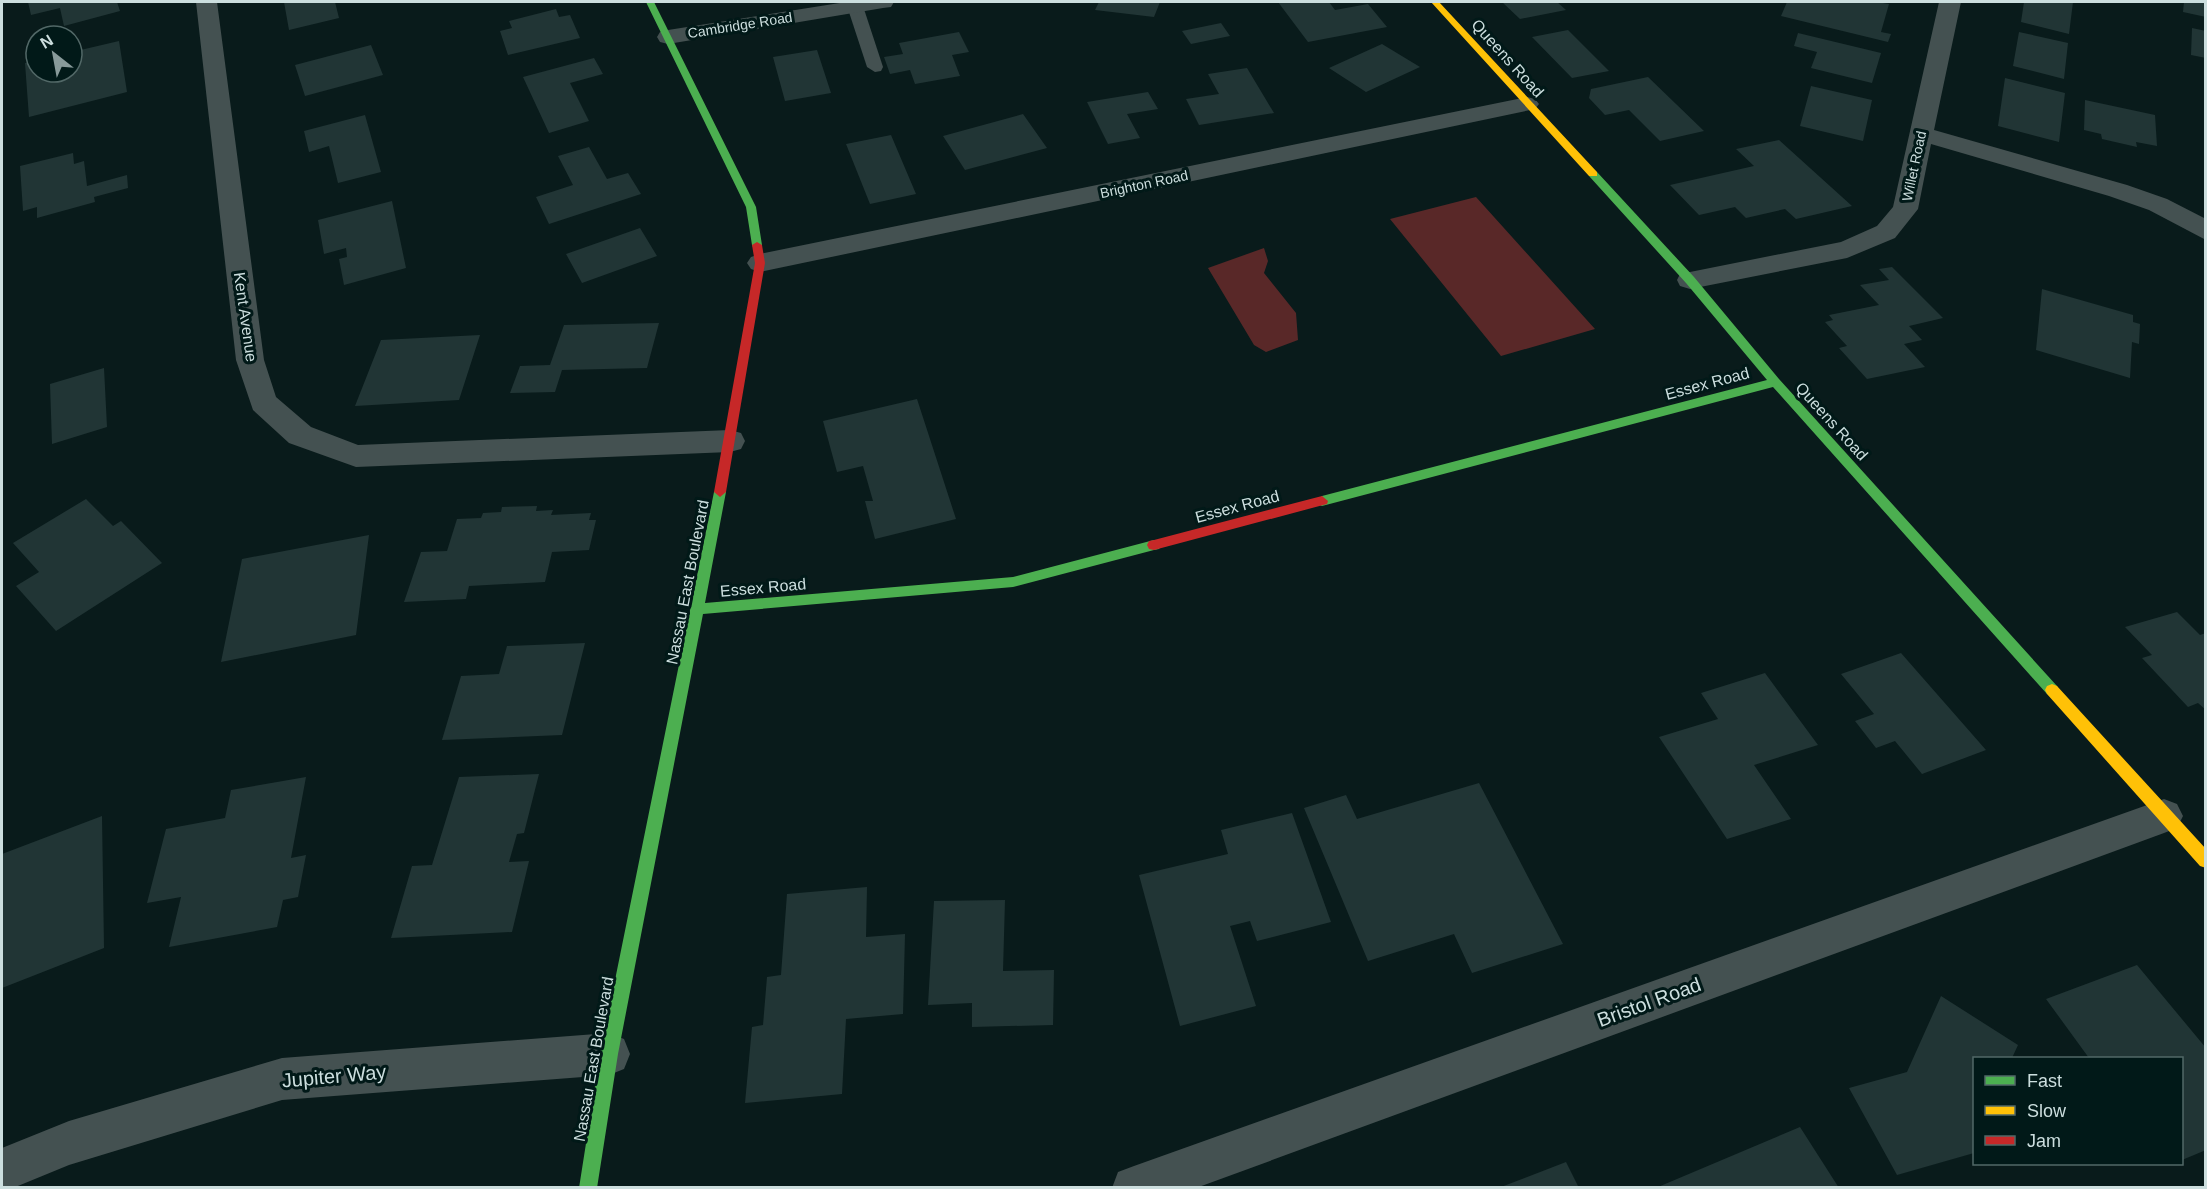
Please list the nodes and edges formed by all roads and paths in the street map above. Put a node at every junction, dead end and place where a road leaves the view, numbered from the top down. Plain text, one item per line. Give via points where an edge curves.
1 (206, 2) edge
2 (650, 2) edge
3 (883, 2) edge
4 (1435, 2) edge
5 (1950, 2) edge
6 (855, 6) junction
7 (668, 37) junction
8 (875, 67) dead end
9 (1527, 104) junction
10 (1921, 134) junction
11 (2205, 232) edge
12 (760, 263) junction
13 (1690, 280) junction
14 (1775, 382) junction
15 (730, 441) junction
16 (699, 609) junction
17 (2164, 816) junction
18 (2205, 861) edge
19 (609, 1054) junction
20 (2, 1170) edge
21 (588, 1188) edge
22 (1134, 1188) edge

1 - 15 street, Kent Avenue via 250,360 263,402 300,435 357,456
2 - 7 street, Nassau East Boulevard
3 - 6 street, Cambridge Road
4 - 9 street, Queens Road
5 - 10 street, Willet Road
6 - 7 street, Cambridge Road
6 - 8 lane
7 - 12 street, Nassau East Boulevard via 751,207
9 - 12 street, Brighton Road
9 - 13 street, Queens Road
10 - 11 street via 2111,188 2163,206
10 - 13 street, Willet Road via 1905,209 1887,232 1847,249
12 - 15 street, Nassau East Boulevard
13 - 14 street, Queens Road
14 - 16 street, Essex Road via 1013,582
14 - 17 street, Queens Road
15 - 16 street, Nassau East Boulevard
16 - 19 street, Nassau East Boulevard
17 - 18 street, Queens Road
17 - 22 street, Bristol Road
19 - 20 street, Jupiter Way via 282,1079 69,1143
19 - 21 street, Nassau East Boulevard

